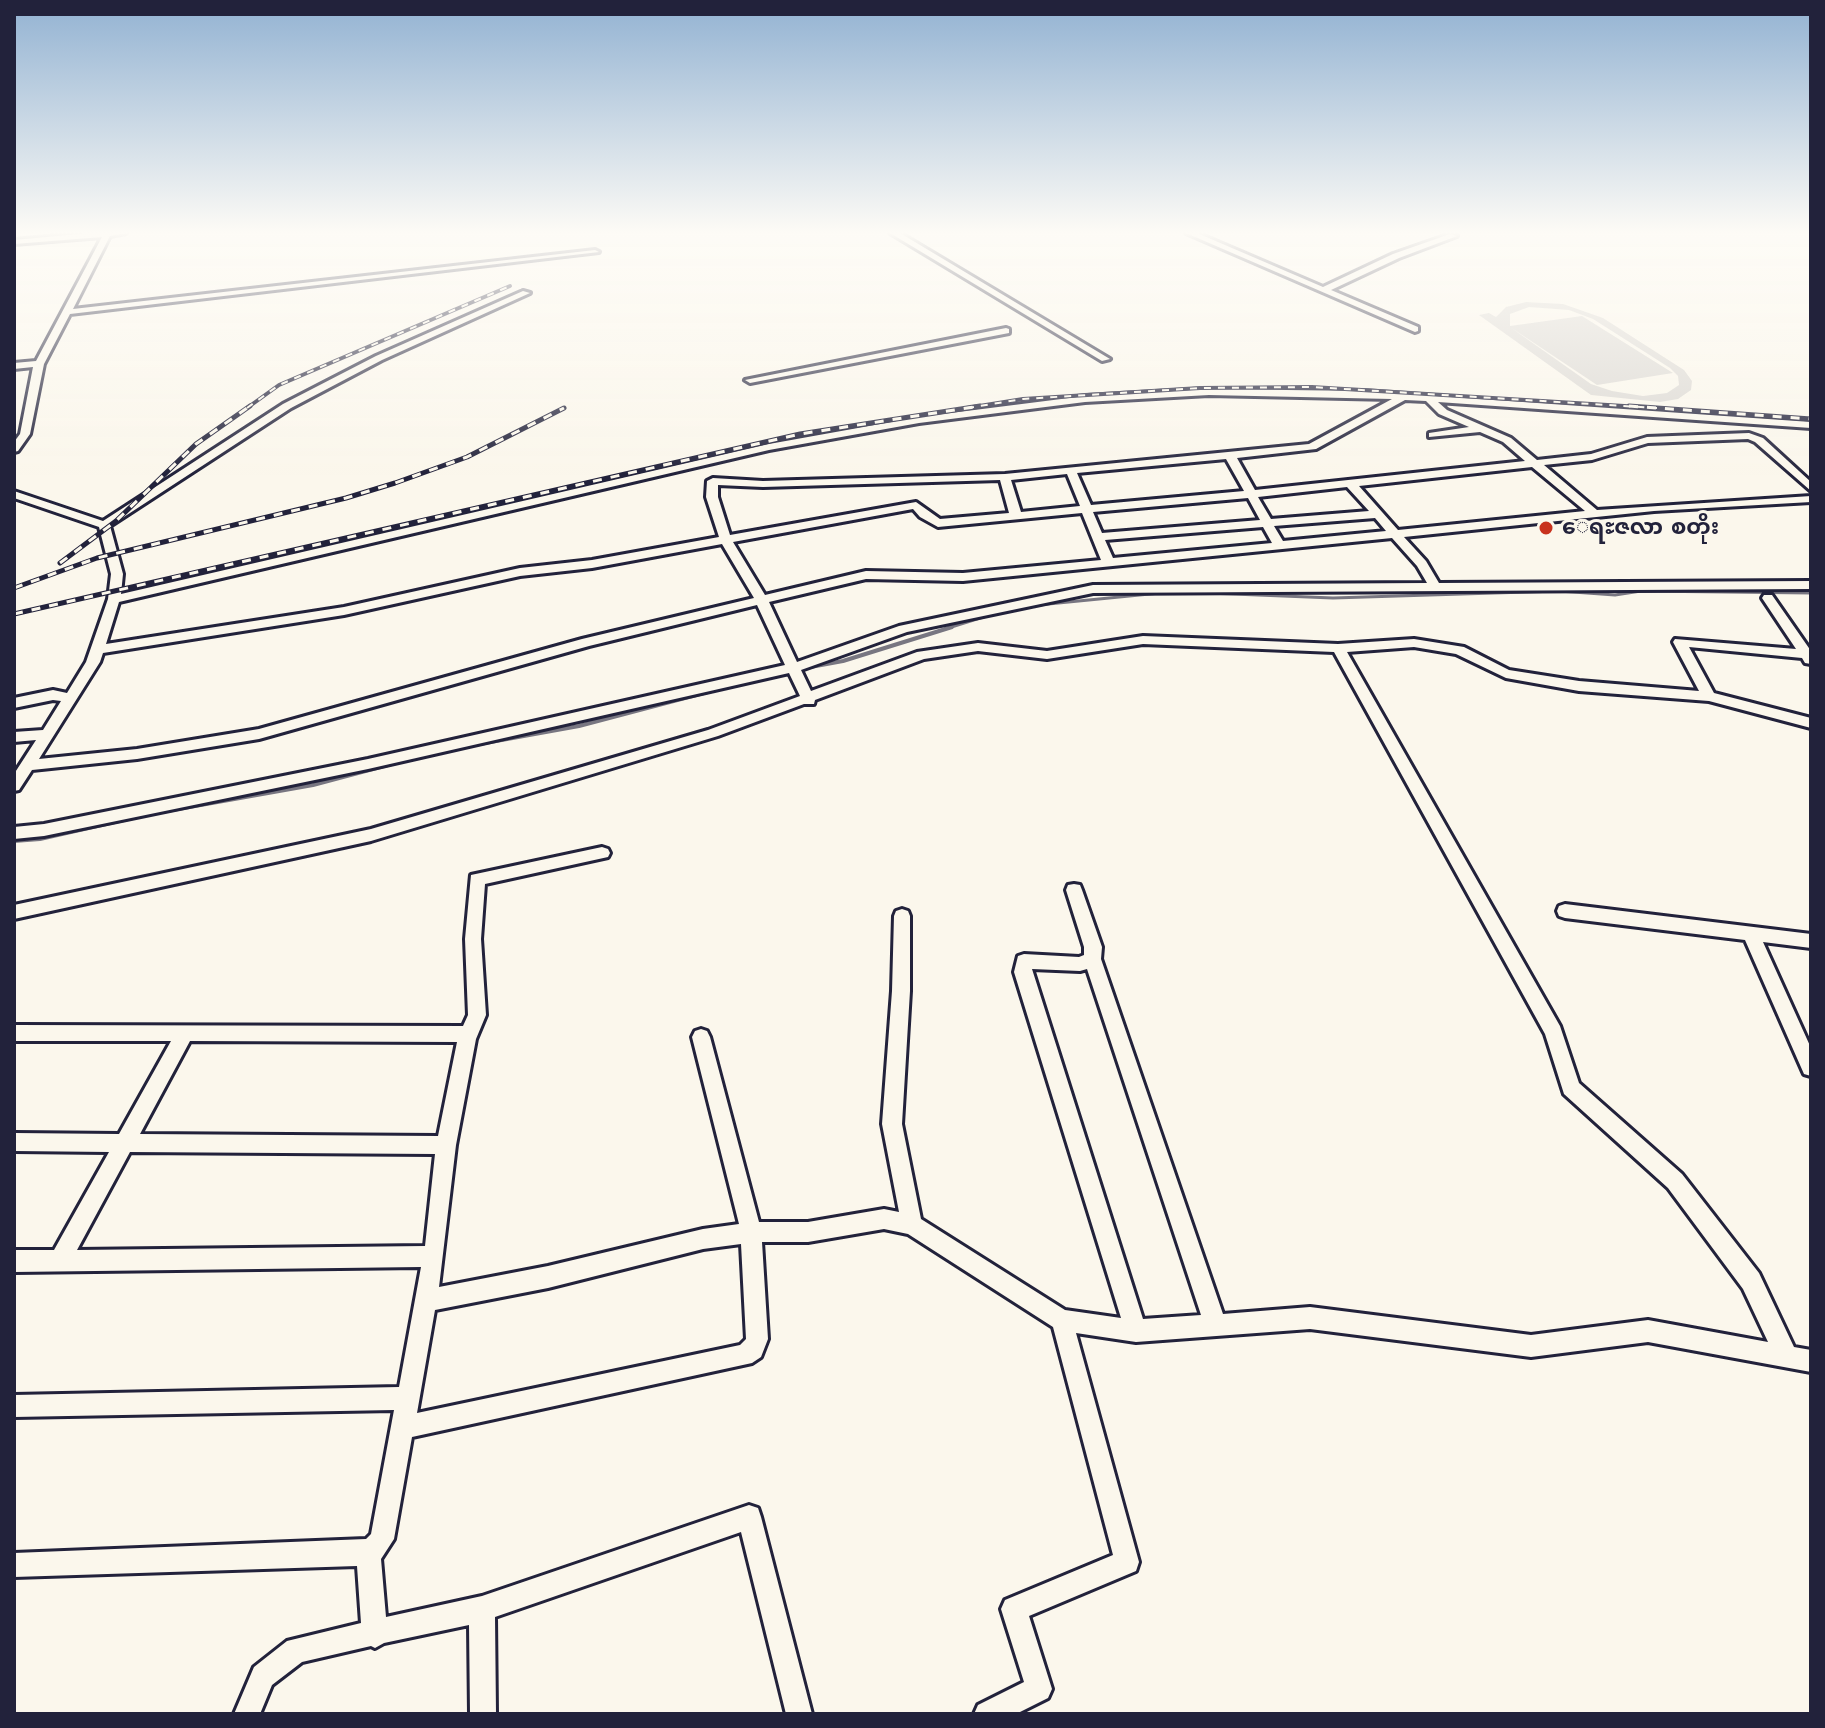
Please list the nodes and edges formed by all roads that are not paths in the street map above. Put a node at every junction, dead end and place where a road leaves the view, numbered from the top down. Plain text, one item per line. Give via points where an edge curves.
1 (66, 314) edge
2 (478, 314) edge
3 (1029, 314) edge
4 (1379, 314) edge
5 (1415, 329) dead end
6 (1006, 331) dead end
7 (1105, 359) dead end
8 (39, 364) junction
9 (14, 366) edge
10 (750, 380) dead end
11 (1405, 396) junction
12 (1428, 398) junction
13 (1811, 425) edge
14 (1484, 428) junction
15 (1433, 435) dead end
16 (14, 449) edge
17 (1231, 457) junction
18 (1536, 461) junction
19 (1071, 471) junction
20 (1005, 477) junction
21 (1350, 483) junction
22 (1811, 488) edge
23 (14, 494) edge
24 (1252, 494) junction
25 (1811, 499) edge
26 (1087, 509) junction
27 (1377, 514) junction
28 (1595, 514) junction
29 (1016, 516) junction
30 (1269, 522) junction
31 (104, 525) junction
32 (1396, 536) junction
33 (1098, 537) junction
34 (726, 540) junction
35 (1280, 547) junction
36 (1108, 562) junction
37 (1811, 585) edge
38 (1436, 588) junction
39 (1768, 598) dead end
40 (114, 599) junction
41 (761, 599) junction
42 (1338, 648) junction
43 (99, 649) junction
44 (1809, 657) edge
45 (793, 667) junction
46 (1709, 696) junction
47 (71, 698) junction
48 (808, 700) junction
49 (14, 703) edge
50 (1811, 723) edge
51 (48, 734) junction
52 (14, 737) edge
53 (27, 765) junction
54 (14, 785) edge
55 (14, 833) edge
56 (602, 853) dead end
57 (1074, 890) dead end
58 (1565, 911) dead end
59 (14, 912) edge
60 (902, 916) dead end
61 (1751, 935) junction
62 (1811, 941) edge
63 (1092, 959) junction
64 (14, 1033) edge
65 (185, 1033) junction
66 (469, 1034) junction
67 (701, 1037) dead end
68 (1811, 1068) edge
69 (14, 1142) edge
70 (122, 1143) junction
71 (446, 1145) junction
72 (912, 1225) junction
73 (751, 1232) junction
74 (434, 1256) junction
75 (14, 1261) edge
76 (59, 1261) junction
77 (424, 1301) junction
78 (1062, 1320) junction
79 (1216, 1326) junction
80 (1136, 1331) junction
81 (1786, 1355) junction
82 (1811, 1361) edge
83 (406, 1398) junction
84 (14, 1406) edge
85 (401, 1428) junction
86 (368, 1553) junction
87 (14, 1565) edge
88 (482, 1609) junction
89 (375, 1635) junction
90 (247, 1714) edge
91 (483, 1714) edge
92 (799, 1714) edge
93 (987, 1714) edge

1 - 8 street
2 - 31 street via 287,406
3 - 7 street
4 - 5 street
6 - 10 street
8 - 9 street
8 - 16 street via 25,434
11 - 12 street
11 - 17 street via 1312,447
11 - 40 street via 1209,392 1085,399 919,420 769,447
12 - 13 street
12 - 14 street via 1443,412
14 - 15 street
14 - 18 street
17 - 19 street
17 - 24 street
18 - 21 street
18 - 22 street via 1592,457 1647,440 1749,436
18 - 28 street
19 - 20 street
19 - 26 street
20 - 29 street
20 - 34 street via 713,481 712,497
21 - 24 street
21 - 27 street
23 - 31 street
24 - 26 street
24 - 30 street
25 - 28 street
26 - 29 street
26 - 33 street
27 - 30 street
27 - 32 street
28 - 32 street
29 - 34 street via 938,523 916,505
30 - 33 street
30 - 35 street
31 - 40 street via 117,574
32 - 35 street
32 - 38 street
33 - 36 street
34 - 41 street
34 - 43 street via 520,572 344,611
35 - 36 street
36 - 41 street via 963,577 866,575
37 - 38 street
38 - 45 street via 1093,589 904,629
39 - 44 street
40 - 43 street
41 - 45 street
41 - 53 street via 259,734
42 - 46 street via 1414,643 1459,650 1506,674 1579,686
42 - 48 street via 1143,640 1047,655 978,647 922,655
42 - 81 street via 1554,1032 1571,1088 1675,1181 1751,1281
43 - 47 street
44 - 46 street via 1680,642
45 - 48 street
45 - 55 street via 496,737
46 - 50 street
47 - 49 street via 53,695
47 - 51 street
48 - 59 street via 371,835
51 - 52 street
51 - 53 street
53 - 54 street
56 - 66 street via 477,879 477,1015
57 - 63 street
58 - 61 street
60 - 72 street via 892,1124
61 - 62 street
61 - 68 street
63 - 79 street
63 - 80 street via 1080,964 1024,961 1023,972
64 - 65 street
65 - 66 street
65 - 70 street
66 - 71 street
67 - 73 street
69 - 70 street
70 - 71 street
70 - 76 street
71 - 74 street
72 - 73 street via 884,1219 808,1232
72 - 78 street
73 - 77 street
73 - 85 street via 757,1339 744,1355
74 - 76 street
74 - 77 street
75 - 76 street
77 - 83 street
78 - 80 street
78 - 93 street via 1127,1562 1014,1609 1039,1689
79 - 80 street
79 - 81 street via 1310,1318 1531,1346 1648,1331
81 - 82 street
83 - 84 street
83 - 85 street
85 - 86 street via 382,1539
86 - 87 street
86 - 89 street
88 - 89 street
88 - 91 street
88 - 92 street via 749,1517
89 - 90 street via 296,1650 263,1676

